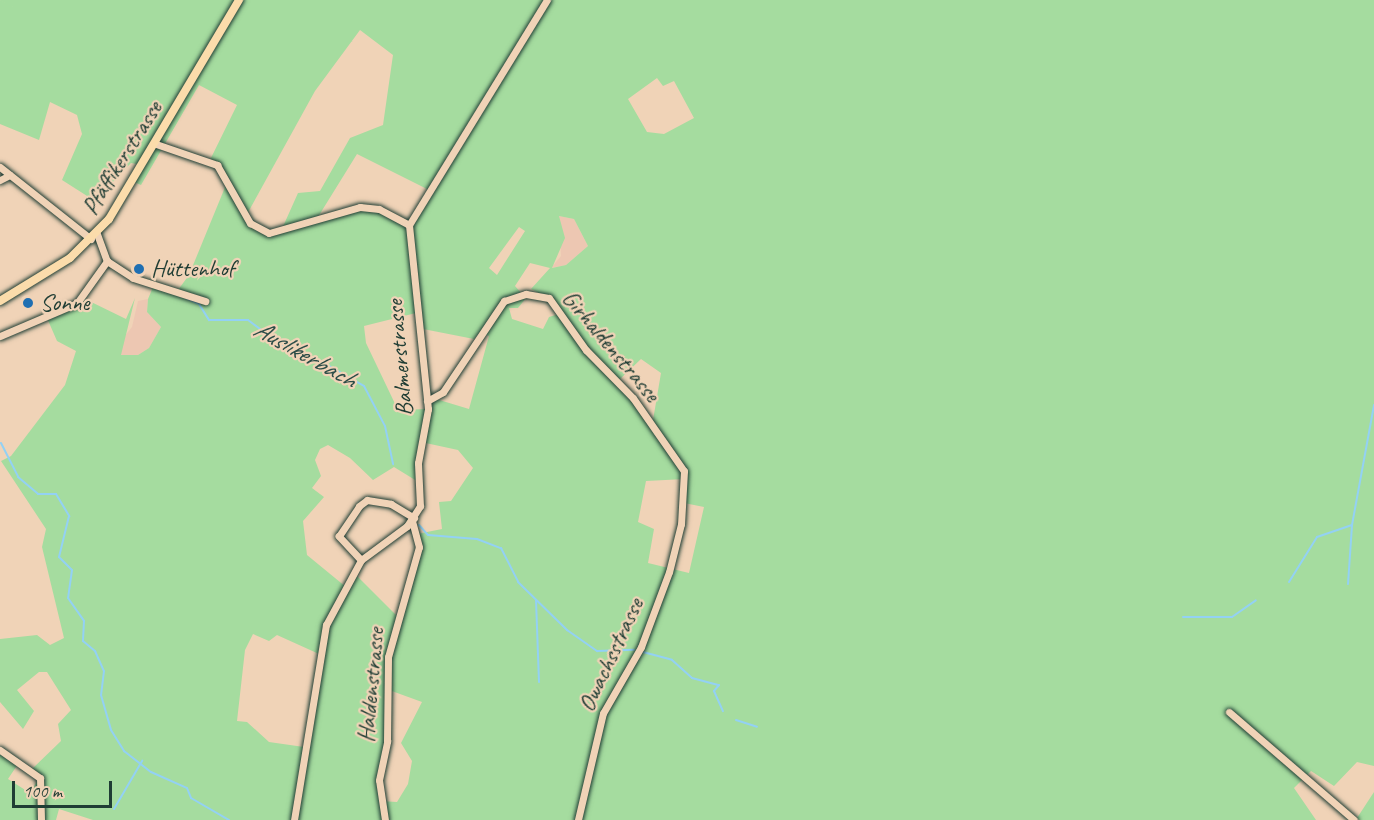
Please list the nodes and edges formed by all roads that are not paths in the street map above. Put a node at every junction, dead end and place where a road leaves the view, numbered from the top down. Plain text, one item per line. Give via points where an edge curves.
1 (239, 0) edge
2 (547, 0) edge
3 (156, 144) junction
4 (0, 167) edge
5 (10, 175) junction
6 (0, 180) edge
7 (409, 225) junction
8 (94, 236) junction
9 (107, 261) junction
10 (0, 301) edge
11 (205, 301) dead end
12 (0, 336) edge
13 (427, 401) junction
14 (684, 471) joint
15 (413, 520) junction
16 (361, 560) junction
17 (1229, 712) dead end
18 (0, 750) edge
19 (40, 820) edge
20 (294, 820) edge
21 (385, 820) edge
22 (578, 820) edge
23 (1354, 820) edge

1 - 3 main road, Pfäffikerstrasse
2 - 7 street
3 - 7 street via 217,165 250,223 269,233 360,207 379,209
3 - 8 main road, Pfäffikerstrasse
4 - 5 street
5 - 6 street
5 - 8 street
7 - 13 street, Balmerstrasse
8 - 9 street
8 - 10 main road, Pfäffikerstrasse via 55,269
9 - 11 street via 153,287
9 - 12 street via 77,303
13 - 14 street, Girhaldenstrasse via 443,392 504,301 526,294 549,298 586,350 633,398
13 - 15 street, Balmerstrasse via 418,463 420,506
14 - 22 street, Owachsstrasse via 681,524 669,572 641,647 603,713
15 - 16 street
15 - 16 street via 391,504 367,500 359,506 339,536
15 - 21 street, Haldenstrasse via 419,547 388,657 387,741 379,780
16 - 20 street via 321,638
17 - 23 street
18 - 19 street via 40,778

